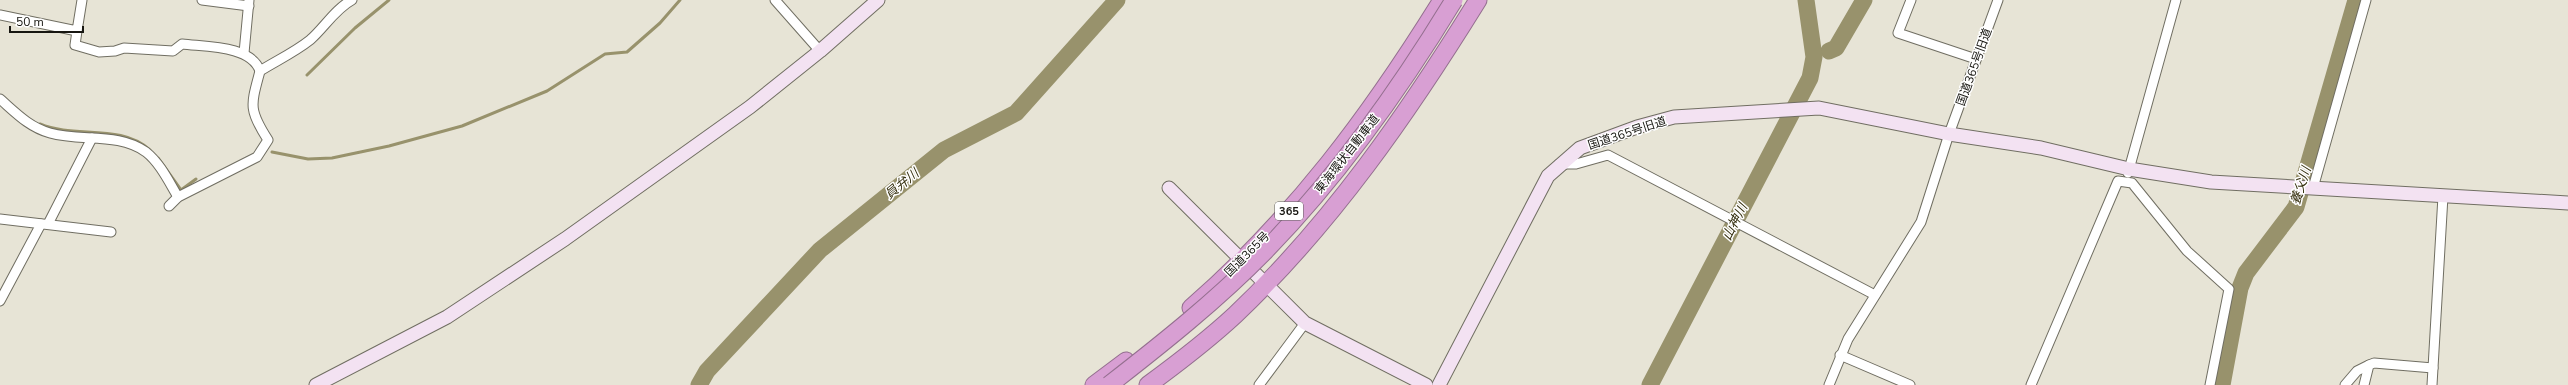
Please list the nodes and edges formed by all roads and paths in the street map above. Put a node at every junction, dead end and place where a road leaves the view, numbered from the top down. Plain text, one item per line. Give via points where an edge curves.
1 (82, 0) edge
2 (202, 0) edge
3 (352, 0) edge
4 (775, 0) edge
5 (878, 0) edge
6 (1442, 0) edge
7 (1454, 0) edge
8 (1478, 0) edge
9 (1911, 0) edge
10 (1998, 0) edge
11 (2176, 0) edge
12 (2366, 0) edge
13 (249, 3) edge
14 (0, 15) edge
15 (77, 31) junction
16 (244, 52) junction
17 (820, 52) junction
18 (1976, 59) junction
19 (260, 70) junction
20 (0, 99) edge
21 (1949, 134) junction
22 (92, 138) junction
23 (1559, 164) junction
24 (2128, 175) junction
25 (1168, 188) dead end
26 (2311, 188) junction
27 (2443, 196) junction
28 (178, 197) junction
29 (2568, 203) edge
30 (169, 206) dead end
31 (0, 220) edge
32 (45, 224) junction
33 (111, 232) dead end
34 (1241, 261) junction
35 (1266, 285) junction
36 (1875, 295) junction
37 (0, 301) edge
38 (1305, 322) junction
39 (1840, 355) junction
40 (2369, 365) junction
41 (2433, 368) junction
42 (316, 385) edge
43 (1094, 385) edge
44 (1109, 385) edge
45 (1148, 385) edge
46 (1259, 385) edge
47 (1426, 385) edge
48 (1439, 385) edge
49 (1828, 385) edge
50 (1910, 385) edge
51 (2031, 385) edge
52 (2210, 385) edge
53 (2345, 385) edge
54 (2364, 385) edge
55 (2432, 385) edge

1 - 15 street
2 - 13 street
3 - 19 street via 343,4 308,42
4 - 17 street
5 - 17 street
6 - 34 highway, 国道365号 / 365 via 1399,70 1338,154 1303,196
7 - 44 highway, 東海環状自動車道, bridge via 1400,84 1309,203 1265,251 1218,296
8 - 35 highway, 365 via 1435,69 1367,164 1334,208
9 - 18 street via 1898,33
10 - 18 street, 国道365号旧道
11 - 24 street
12 - 26 street
13 - 16 street
14 - 15 street
15 - 16 street via 75,45 99,52 124,48 173,51 182,44
16 - 19 street via 253,59
17 - 42 street via 692,150 453,313
18 - 21 street, 国道365号旧道
19 - 28 street via 252,101 257,123 268,140 257,157
20 - 22 street via 30,125 51,133
21 - 23 street, 国道365号旧道 via 1819,108 1674,117 1636,127 1580,148
21 - 24 street via 2041,148
21 - 36 street, 国道365号旧道 via 1921,222
22 - 28 street via 118,140 145,152 157,164
22 - 32 street
23 - 36 street via 1576,164 1608,156
23 - 48 street, 国道365号旧道 via 1548,176
24 - 26 street
24 - 51 street via 2118,181
24 - 52 street via 2187,251 2229,289
25 - 34 street
26 - 27 street
27 - 29 street
27 - 41 street
28 - 30 street
31 - 32 street
32 - 33 street
32 - 37 street
34 - 35 street
34 - 43 highway, 国道365号 / 365 via 1171,325
35 - 38 street
35 - 45 highway, 365 via 1234,316
36 - 39 street, 国道365号旧道
38 - 46 street
38 - 47 street
39 - 49 street, 国道365号旧道
39 - 50 street
40 - 41 street via 2374,363
40 - 53 street via 2357,371
40 - 54 street
41 - 55 street

